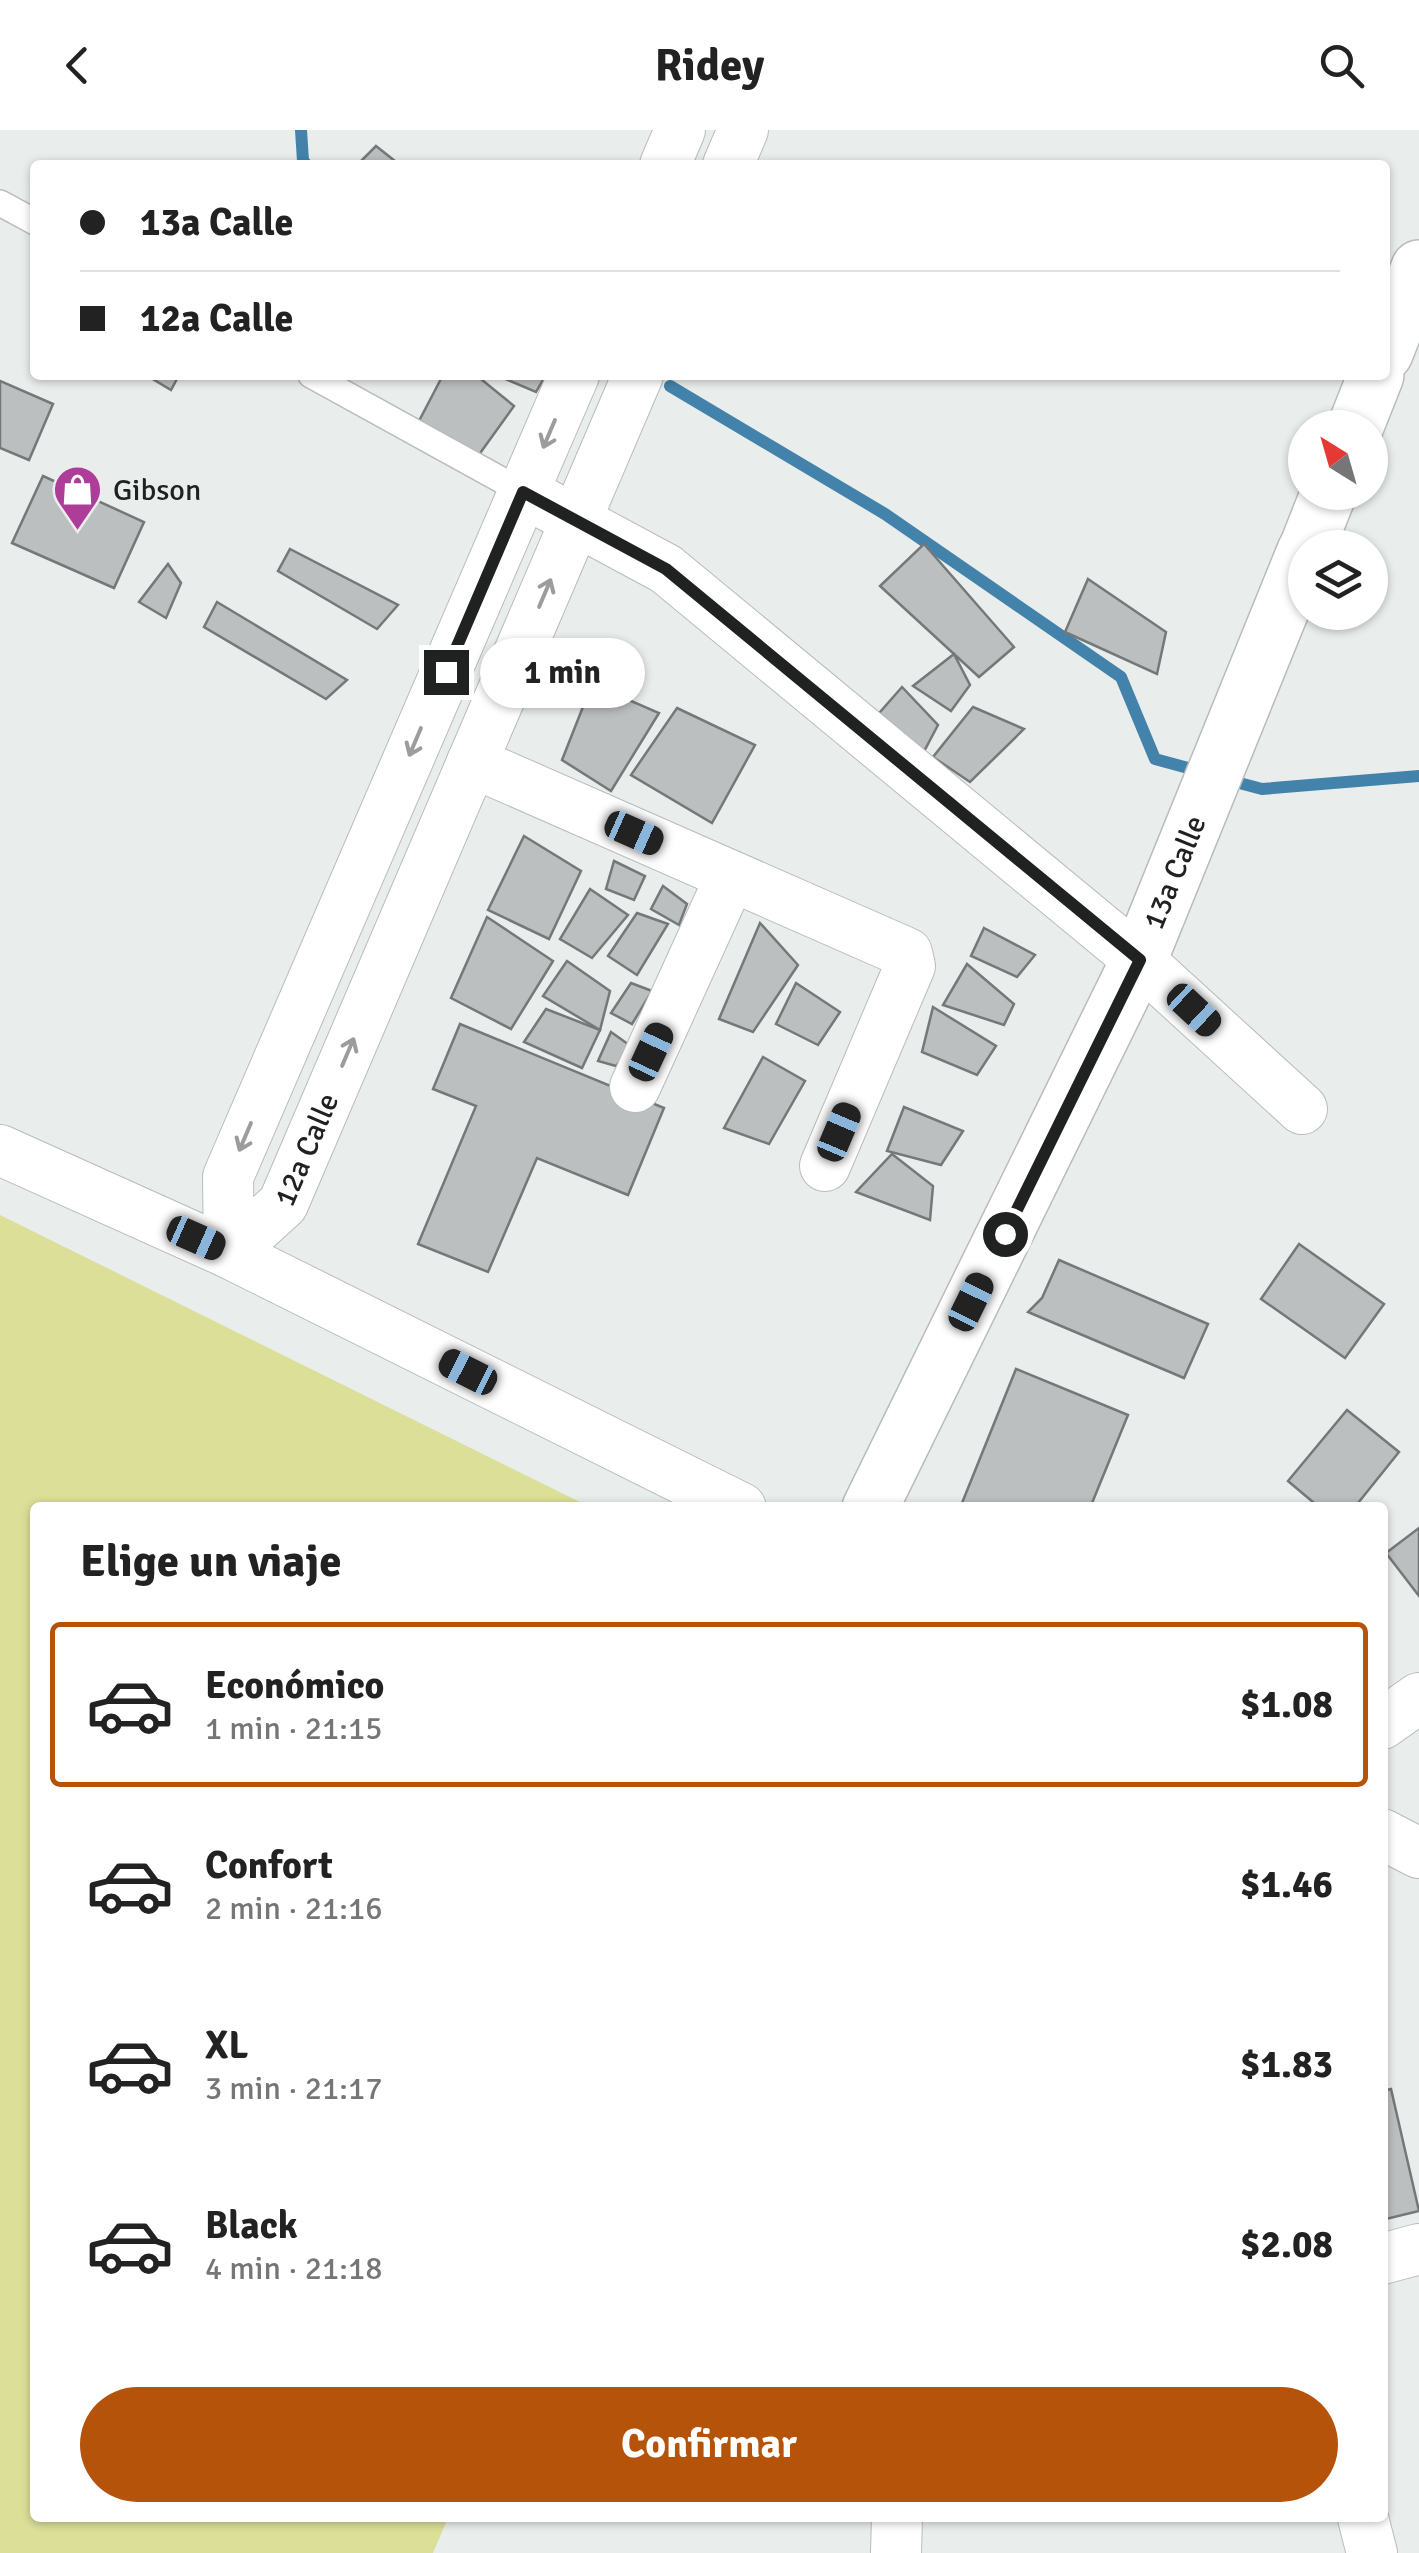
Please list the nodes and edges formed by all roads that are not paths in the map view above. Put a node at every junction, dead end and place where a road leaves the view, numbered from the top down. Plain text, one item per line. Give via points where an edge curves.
1 (680, 130) edge
2 (743, 130) edge
3 (666, 160) edge
4 (730, 160) edge
5 (0, 202) edge
6 (30, 219) edge
7 (1419, 268) edge
8 (1390, 340) edge
9 (321, 380) edge
10 (572, 380) edge
11 (636, 380) edge
12 (1374, 380) edge
13 (1362, 410) edge
14 (523, 492) junction
15 (577, 518) junction
16 (1288, 594) edge
17 (472, 762) junction
18 (731, 876) junction
19 (1140, 960) junction
20 (635, 1087) dead end
21 (1302, 1109) dead end
22 (0, 1150) edge
23 (825, 1166) dead end
24 (229, 1253) junction
25 (729, 1502) edge
26 (873, 1502) edge
27 (1419, 1698) edge
28 (1388, 1720) edge
29 (1388, 1837) edge
30 (1419, 1853) edge
31 (1419, 2250) edge
32 (1388, 2257) edge
33 (898, 2522) edge
34 (1364, 2522) edge
35 (896, 2553) edge
36 (1372, 2553) edge

1 - 3 street
2 - 4 street
5 - 6 lane
7 - 8 street
9 - 14 lane
10 -> 14 street, 12a Calle
11 - 15 street, 12a Calle
12 - 13 street
14 - 15 street
14 -> 24 street, 12a Calle via 228,1177
17 -> 15 street, 12a Calle
15 - 19 street via 666,569
16 - 19 street, 13a Calle
17 - 18 street
24 -> 17 street, 12a Calle via 283,1204
18 - 20 street
18 - 23 street via 906,953 910,966
19 - 21 street
19 - 26 street, 13a Calle
22 - 24 street
24 - 25 street
27 - 28 street
29 - 30 street
31 - 32 street
33 - 35 street
34 - 36 street

